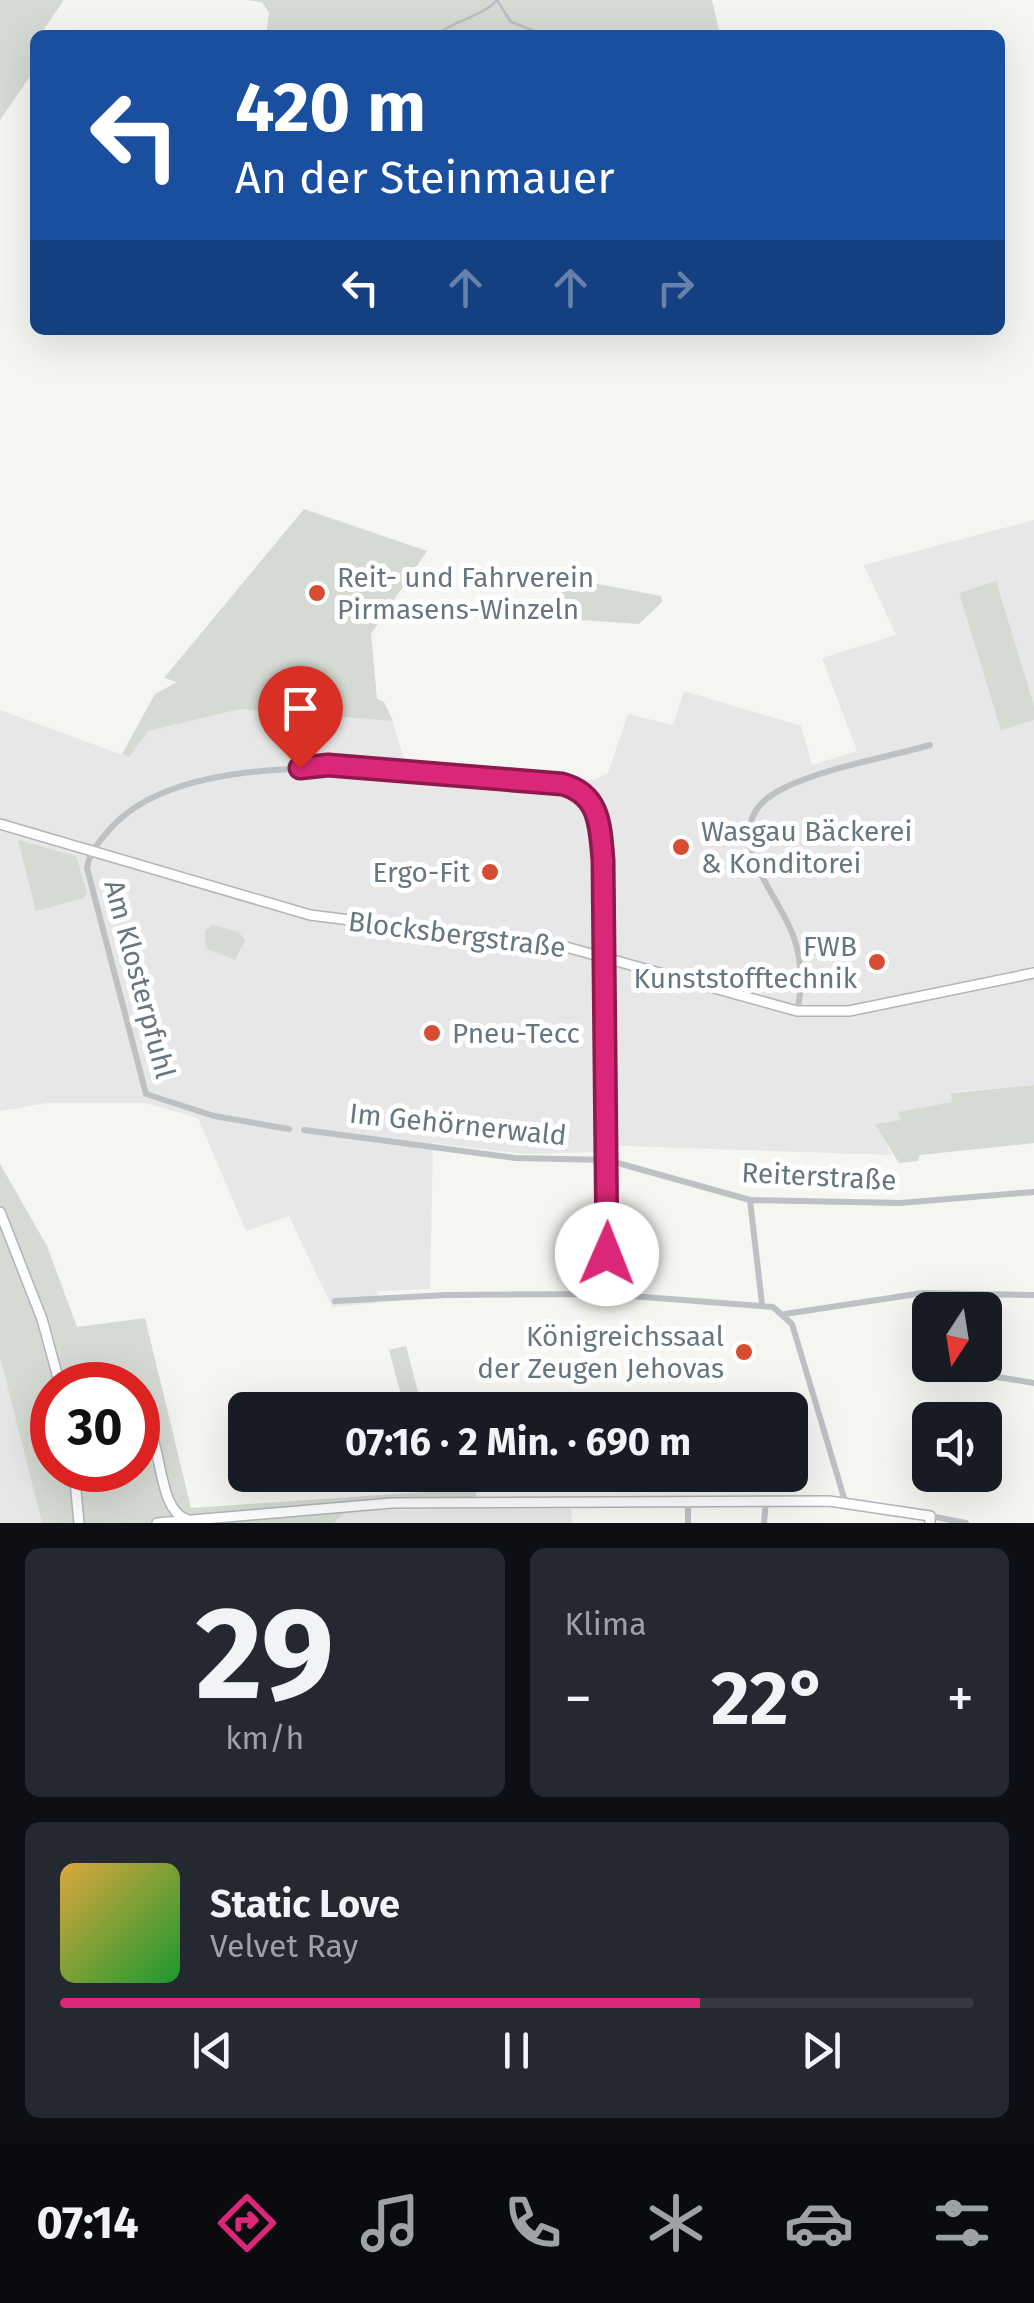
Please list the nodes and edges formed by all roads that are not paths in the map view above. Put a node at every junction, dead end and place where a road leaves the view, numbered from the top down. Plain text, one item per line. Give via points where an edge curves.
1 (930, 745) dead end
2 (0, 824) edge
3 (93, 851) junction
4 (603, 955) junction
5 (1034, 972) edge
6 (798, 1010) junction
7 (289, 1129) dead end
8 (304, 1130) dead end
9 (607, 1160) junction
10 (1034, 1192) edge
11 (750, 1200) junction
12 (0, 1212) edge
13 (605, 1294) junction
14 (1034, 1295) edge
15 (334, 1301) dead end
16 (762, 1304) junction
17 (785, 1314) junction
18 (55, 1362) edge
19 (1002, 1378) edge
20 (1034, 1383) edge
21 (160, 1466) edge
22 (76, 1492) edge
23 (166, 1496) junction
24 (688, 1501) junction
25 (766, 1501) junction
26 (845, 1501) junction
27 (930, 1519) edge
28 (190, 1520) junction
29 (79, 1523) edge
30 (156, 1523) edge
31 (688, 1523) edge
32 (764, 1523) edge
33 (966, 1523) edge

1 - 6 street via 794,784 771,796 756,816 752,862 798,950
2 - 3 main road, Blocksbergstraße
3 - 4 main road, Blocksbergstraße via 310,914
3 - 4 street via 139,804 272,770 328,765 562,784 582,791 598,814
3 - 7 street, Am Klosterpfuhl via 87,873 146,1094 214,1116
4 - 6 main road, Blocksbergstraße
4 - 9 street
5 - 6 main road, Blocksbergstraße via 850,1011
8 - 9 street, Im Gehörnerwald via 514,1158
9 - 11 street, Reiterstraße
9 - 13 street
10 - 11 street, Reiterstraße via 900,1203
11 - 16 street
12 - 18 main road
13 - 15 street
13 - 16 street
14 - 17 street via 924,1293
16 - 17 street
17 - 26 street
19 - 20 street
21 - 23 main road
22 - 29 main road
23 - 28 main road via 177,1516
23 - 30 main road
24 - 25 main road
24 - 28 main road via 392,1503
24 - 31 street
25 - 26 main road
25 - 32 street
26 - 27 main road
27 - 33 street
28 - 30 main road

